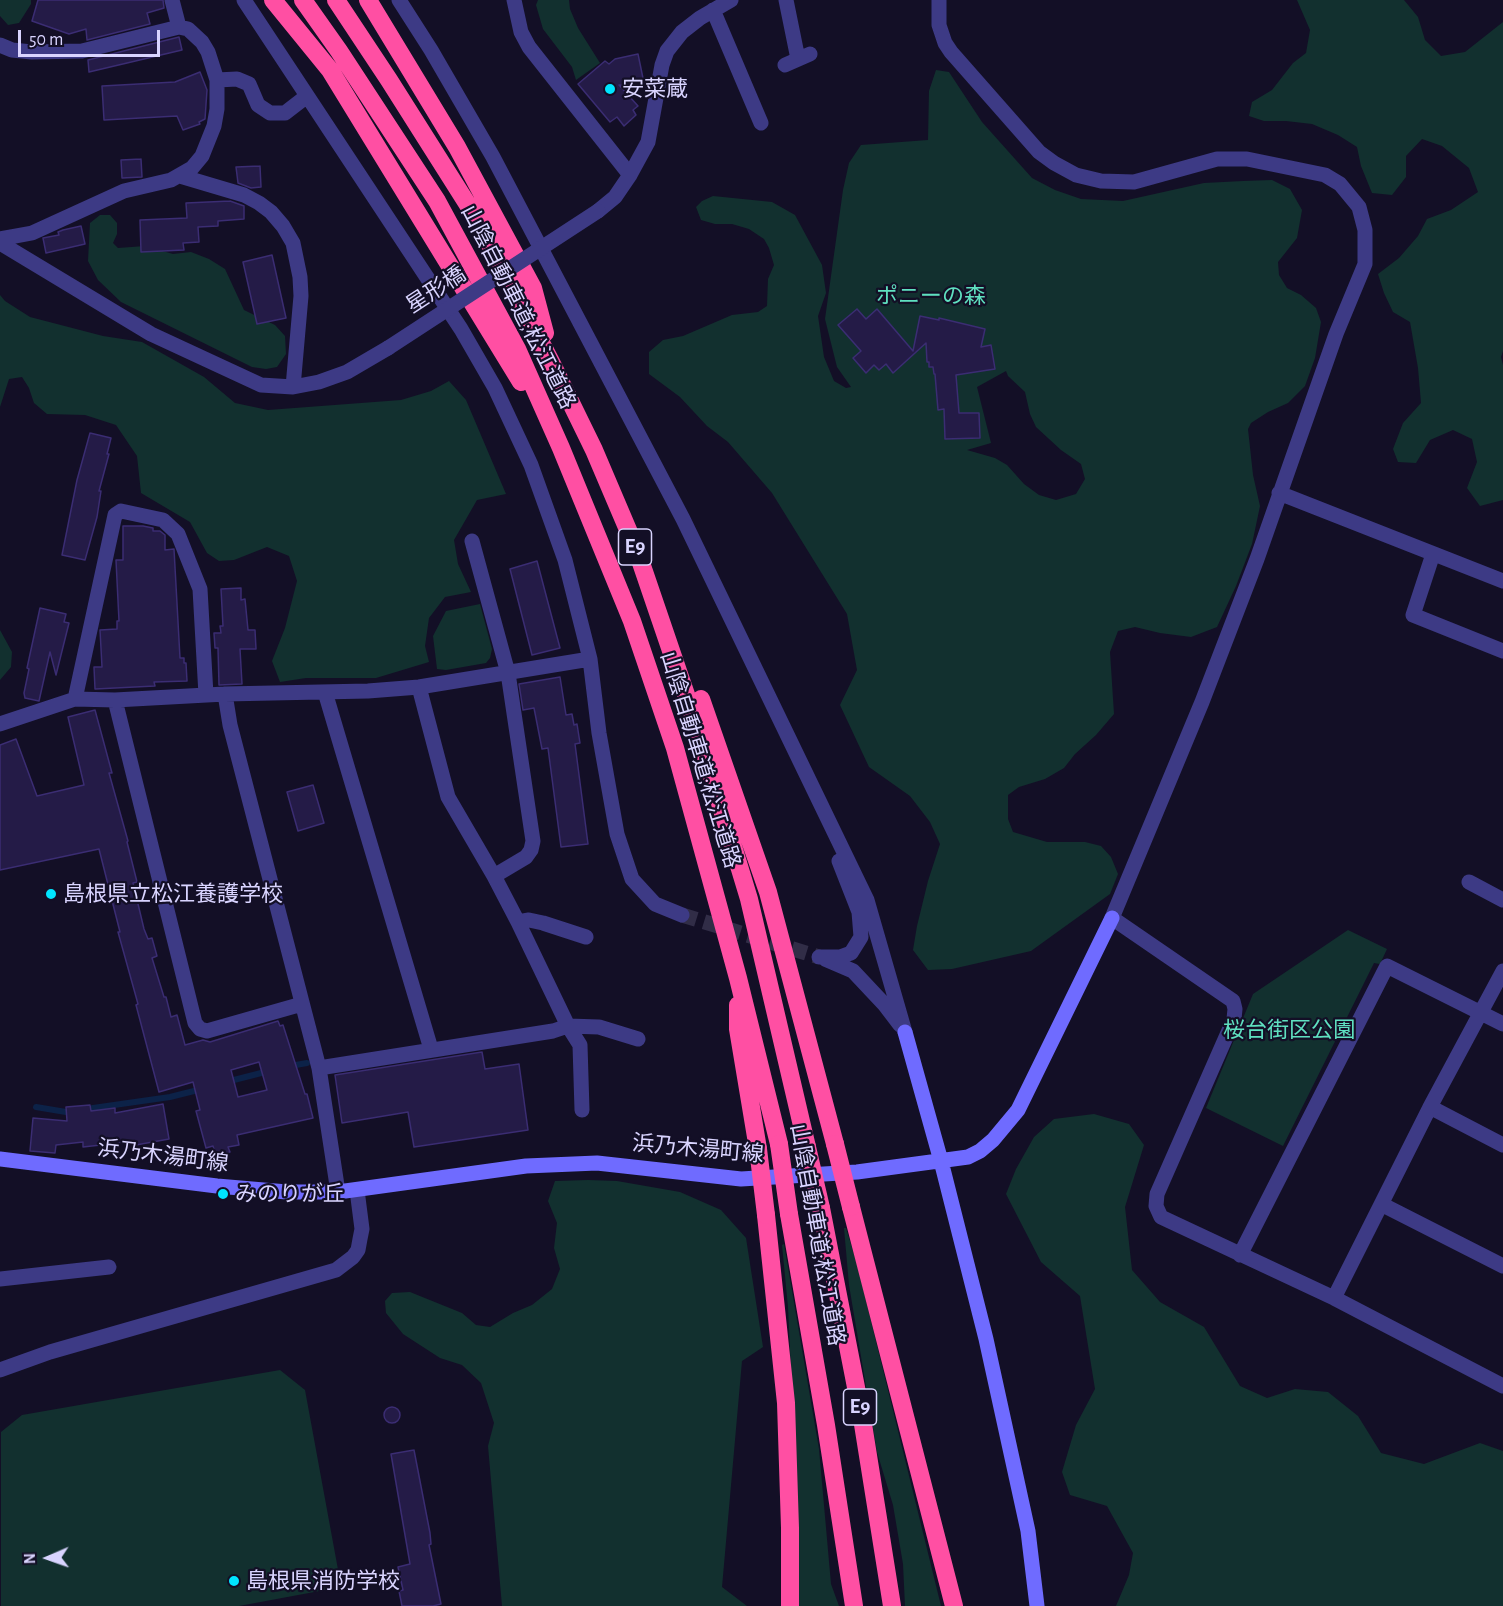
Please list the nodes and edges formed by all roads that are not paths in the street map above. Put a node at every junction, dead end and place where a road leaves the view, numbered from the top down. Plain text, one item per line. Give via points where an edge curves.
1 (172, 0) edge
2 (244, 0) edge
3 (273, 0) edge
4 (303, 0) edge
5 (336, 0) edge
6 (368, 0) edge
7 (399, 0) edge
8 (514, 0) edge
9 (731, 0) edge
10 (786, 0) edge
11 (939, 0) edge
12 (713, 10) junction
13 (179, 27) junction
14 (0, 45) edge
15 (798, 59) dead end
16 (217, 80) junction
17 (307, 96) junction
18 (761, 123) dead end
19 (630, 175) junction
20 (180, 176) junction
21 (0, 241) edge
22 (551, 362) junction
23 (293, 387) junction
24 (561, 448) junction
25 (1279, 493) junction
26 (472, 542) dead end
27 (637, 551) junction
28 (1434, 554) junction
29 (1503, 581) edge
30 (1503, 651) edge
31 (590, 659) junction
32 (508, 673) junction
33 (419, 687) junction
34 (325, 692) junction
35 (225, 694) junction
36 (206, 695) junction
37 (75, 699) junction
38 (116, 700) junction
39 (0, 724) edge
40 (826, 815) junction
41 (494, 876) junction
42 (1469, 882) dead end
43 (1503, 900) edge
44 (682, 915) tunnel mouth
45 (1112, 918) junction
46 (518, 922) junction
47 (586, 938) dead end
48 (1503, 971) edge
49 (738, 978) junction
50 (302, 1004) junction
51 (1481, 1013) junction
52 (1503, 1024) edge
53 (568, 1026) junction
54 (905, 1032) junction
55 (638, 1039) dead end
56 (431, 1049) junction
57 (319, 1068) junction
58 (1430, 1107) junction
59 (582, 1110) dead end
60 (1503, 1145) edge
61 (0, 1159) edge
62 (941, 1161) junction
63 (357, 1190) junction
64 (338, 1192) junction
65 (1383, 1205) junction
66 (1240, 1255) junction
67 (1503, 1266) edge
68 (110, 1267) dead end
69 (0, 1279) edge
70 (1334, 1298) junction
71 (0, 1370) edge
72 (1503, 1386) edge
73 (790, 1606) edge
74 (854, 1606) edge
75 (892, 1606) edge
76 (954, 1606) edge
77 (1037, 1606) edge

1 - 13 street
2 - 17 street
3 - 24 highway via 330,70
4 - 24 highway, 山陰自動車道;松江道路 / E9 via 436,201 517,349
5 - 22 highway, 山陰自動車道;松江道路 / E9 via 475,216
6 - 22 highway via 457,147 533,288
7 - 40 street via 493,157 683,519
8 - 19 street via 521,32 530,47
9 - 12 street, 星形橋
10 - 15 street
11 - 25 street via 939,25 951,52 1039,152 1076,175 1101,182 1134,182 1217,159 1248,159 1325,175 1340,184 1359,207 1365,230 1365,264
12 - 18 street
12 - 19 street, 星形橋 via 682,32 668,51 648,142
13 - 14 street via 82,51 32,52
13 - 16 street via 188,29 202,42
16 - 17 street via 237,79 249,84 258,105 270,113 285,113
16 - 20 street via 217,109 209,142 192,168
17 - 31 street via 461,329 495,388 531,465 565,560
19 - 23 street, 星形橋, bridge via 615,197 598,211 388,348 347,372
20 - 21 street via 124,191 32,233
20 - 23 street via 259,203 283,226 293,243 301,296
21 - 23 street, 星形橋 via 151,334 261,385
22 - 27 highway, 山陰自動車道;松江道路 / E9
24 - 49 highway, 山陰自動車道;松江道路 / E9 via 632,621 675,748
25 - 28 street
25 - 45 street via 1202,702
26 - 32 street
27 - 75 highway, 山陰自動車道;松江道路 / E9, bridge via 696,724 749,899 821,1208 862,1418
27 - 76 highway, bridge via 696,685 768,892
28 - 29 street
28 - 30 street via 1413,615
31 - 32 street
31 - 44 street via 617,834 632,879 655,904
32 - 33 street
32 - 41 street via 533,841 526,857
33 - 34 street
33 - 41 street via 448,797
34 - 35 street
34 - 56 street
35 - 36 street
35 - 50 street
36 - 37 street via 200,589 178,534 163,520 121,511 115,515
36 - 38 street
37 - 38 street
37 - 39 street
38 - 50 street via 195,1023 207,1031
40 - 54 street via 867,900
40 - 54 street via 840,866 859,912 861,937 851,953 819,957 853,971
41 - 46 street
42 - 43 street
45 - 62 main road, 浜乃木湯町線 via 1018,1110 980,1151
45 - 66 street via 1233,1001 1234,1019 1157,1194 1156,1206 1161,1217
46 - 47 street via 543,923
46 - 53 street
48 - 51 street
49 - 73 highway, bridge via 738,1029 758,1149 786,1403
49 - 74 highway, 山陰自動車道;松江道路 / E9, bridge via 779,1144
50 - 57 street
51 - 52 street
51 - 58 street
51 - 66 street via 1387,966
53 - 55 street via 599,1027
53 - 56 street
53 - 59 street via 580,1045
54 - 62 main road
56 - 57 street
57 - 64 street
58 - 60 street
58 - 65 street
61 - 64 main road, 浜乃木湯町線 via 218,1186
62 - 63 main road, 浜乃木湯町線 via 857,1172 741,1179 597,1163 538,1165
62 - 77 main road via 986,1339 1028,1531
63 - 64 main road, 浜乃木湯町線
63 - 71 street via 362,1228 358,1250 336,1270
65 - 67 street
65 - 70 street
66 - 70 street
68 - 69 street
70 - 72 street

